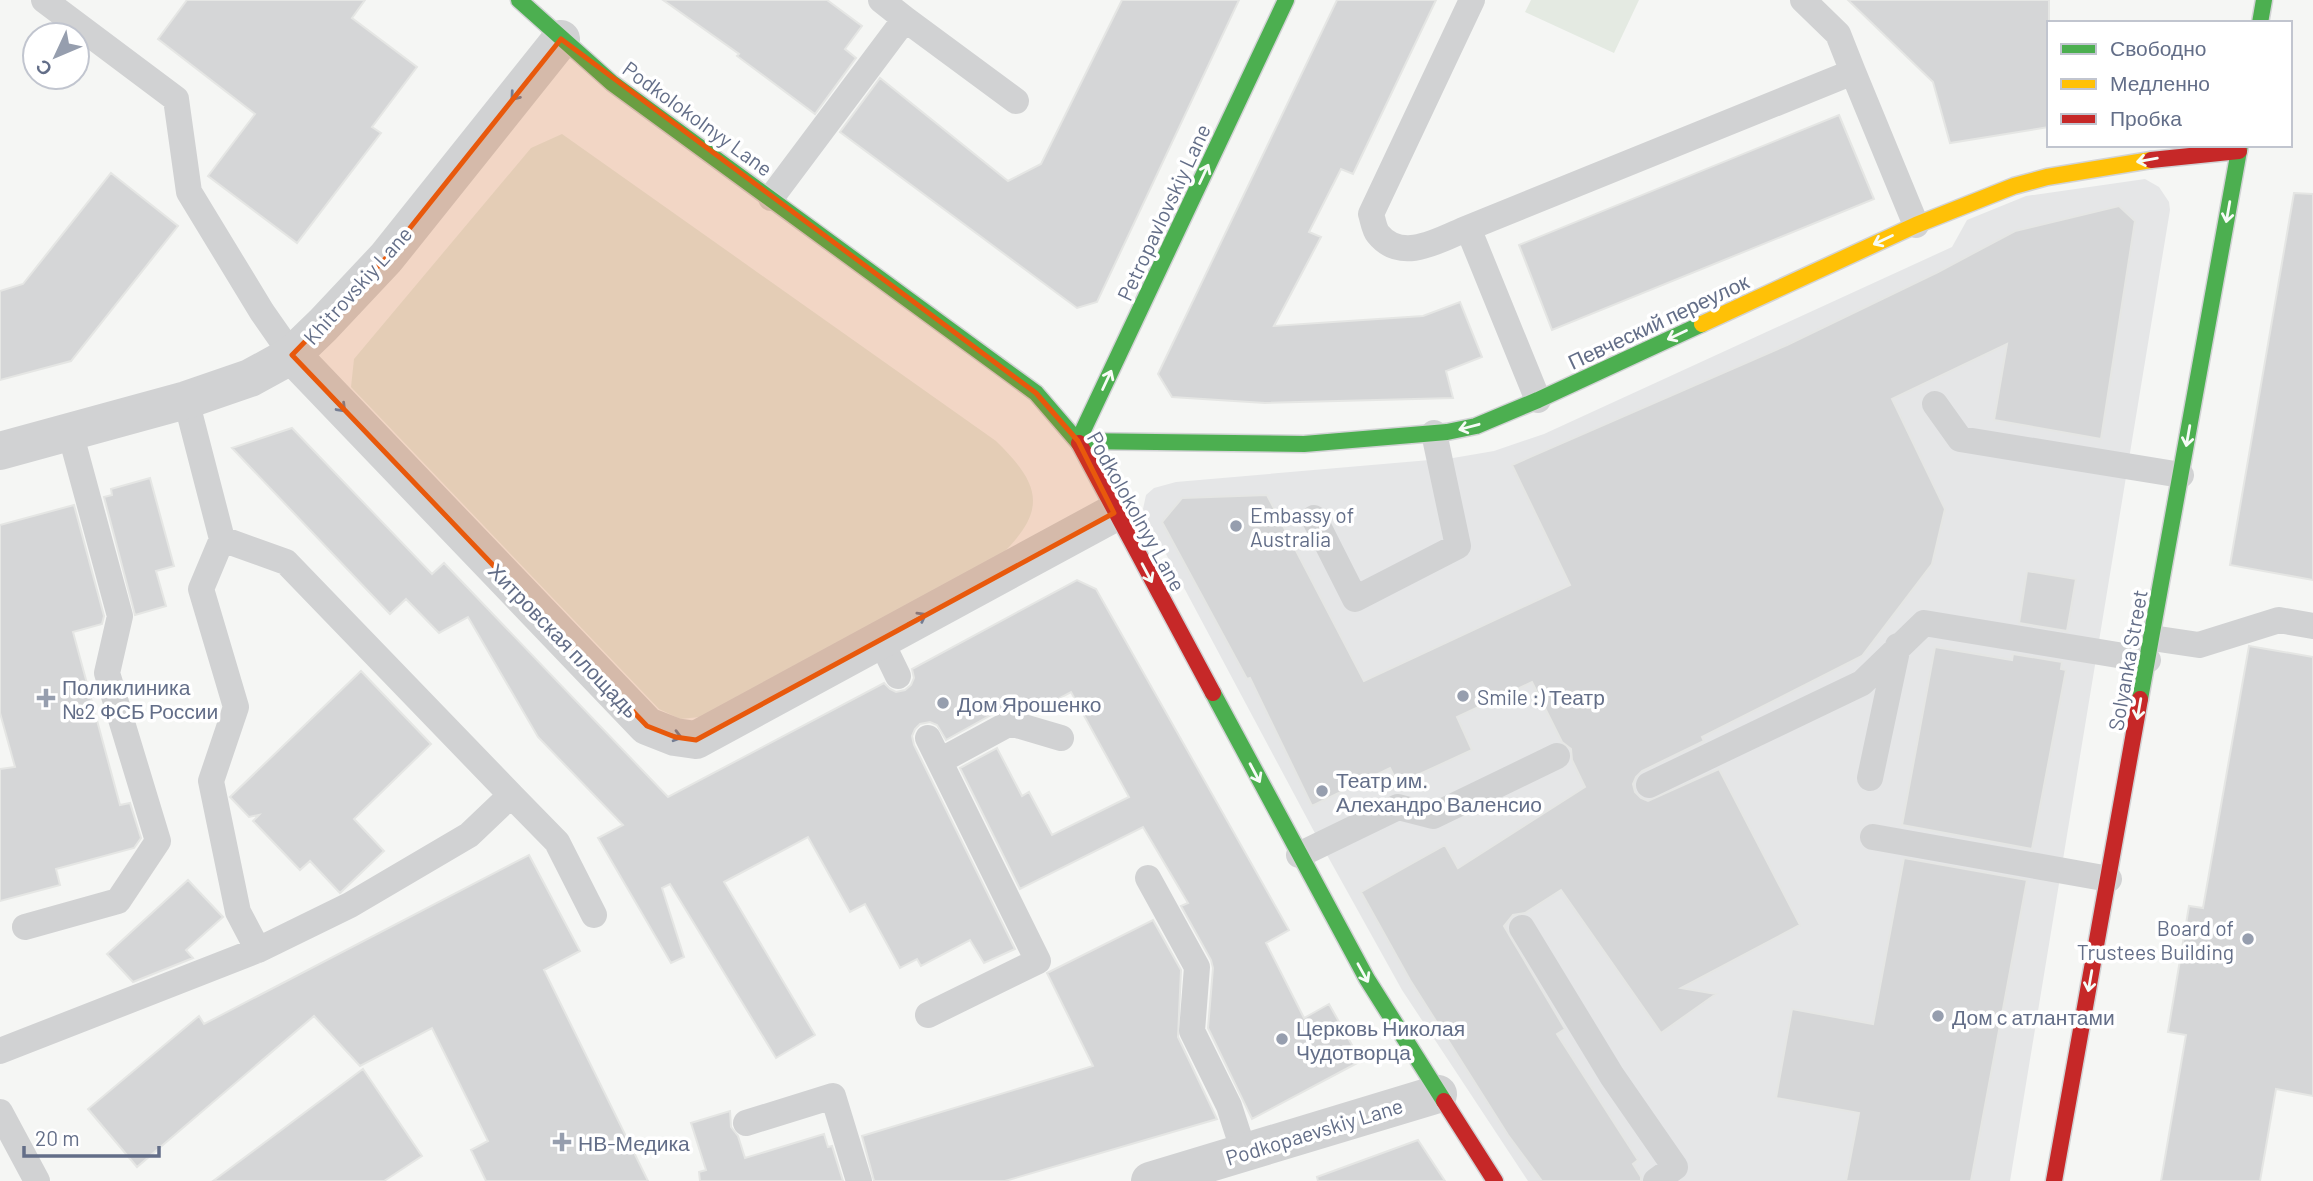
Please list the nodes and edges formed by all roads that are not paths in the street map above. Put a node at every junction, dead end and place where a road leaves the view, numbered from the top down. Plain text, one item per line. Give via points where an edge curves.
1 (44, 0) edge
2 (519, 0) edge
3 (881, 0) edge
4 (1286, 0) edge
5 (1472, 0) edge
6 (1803, 0) edge
7 (2264, 0) edge
8 (905, 19) junction
9 (2260, 21) edge
10 (561, 39) junction
11 (1853, 72) junction
12 (1016, 101) dead end
13 (2239, 148) edge
14 (771, 198) junction
15 (1916, 225) junction
16 (1468, 228) junction
17 (292, 355) junction
18 (186, 400) junction
19 (1538, 400) junction
20 (1935, 404) dead end
21 (69, 432) junction
22 (1434, 433) junction
23 (1078, 441) junction
24 (0, 451) edge
25 (2181, 475) junction
26 (1114, 513) junction
27 (1314, 518) dead end
28 (222, 539) junction
29 (2313, 626) edge
30 (880, 639) junction
31 (1898, 646) junction
32 (2150, 649) junction
33 (898, 676) dead end
34 (1061, 738) dead end
35 (1557, 756) dead end
36 (1870, 778) dead end
37 (1649, 785) dead end
38 (511, 794) junction
39 (1873, 837) dead end
40 (1299, 855) junction
41 (1149, 878) dead end
42 (2109, 879) junction
43 (594, 915) dead end
44 (25, 928) dead end
45 (1522, 928) dead end
46 (258, 950) junction
47 (928, 1015) dead end
48 (0, 1051) edge
49 (1438, 1094) junction
50 (0, 1112) edge
51 (746, 1123) dead end
52 (1244, 1152) junction
53 (37, 1181) edge
54 (859, 1181) edge
55 (1150, 1181) edge
56 (1495, 1181) edge
57 (1656, 1181) edge
58 (2054, 1181) edge

1 - 17 lane via 176,99 189,192
2 - 10 street, Podkolokolnyy Lane
3 - 8 lane
23 -> 4 street, Petropavlovskiy Lane
5 - 16 lane via 1371,214 1377,233 1395,247 1416,249
6 - 11 lane via 1838,34
7 - 9 street
8 - 12 lane
8 - 14 lane
10 - 14 street, Podkolokolnyy Lane via 612,83
10 -> 17 street, Khitrovskiy Lane via 386,258
11 - 15 lane
11 - 16 lane
13 -> 15 street, Певческий переулок via 2048,177
13 -> 25 street, Solyanka Street
14 - 23 street, Podkolokolnyy Lane via 1035,393
15 -> 19 street, Певческий переулок
16 - 19 lane
17 - 18 street, Khitrovskiy Lane via 250,378
17 -> 30 street, Хитровская площадь via 647,726 695,740
18 - 21 street, Khitrovskiy Lane
18 - 28 lane
19 -> 22 street, Певческий переулок via 1476,426
20 - 25 lane via 1960,439
21 - 24 street, Khitrovskiy Lane
21 - 44 lane via 120,616 107,673 158,841 118,901
22 - 23 street, Певческий переулок via 1304,444
22 - 27 lane via 1458,546 1355,599
23 - 26 street, Podkolokolnyy Lane
25 - 32 street, Solyanka Street
30 -> 26 street, Хитровская площадь
26 -> 40 street, Podkolokolnyy Lane
28 - 38 lane via 286,562
28 - 46 lane via 201,590 236,707 211,781 239,912
29 - 32 lane via 2279,620 2199,645
30 - 33 lane
31 - 32 lane via 1924,623
31 - 36 lane
31 - 37 lane via 1862,683
32 -> 42 street, Solyanka Street
34 - 47 lane via 1010,723 934,750 1038,961
35 - 40 lane via 1433,816 1398,807
38 - 43 lane via 557,842
38 - 46 lane via 470,835 350,905
39 - 42 lane
40 -> 49 street, Podkolokolnyy Lane via 1367,979
41 - 52 lane via 1197,967 1192,1031 1229,1106
42 -> 58 street, Solyanka Street
45 - 57 lane via 1612,1076 1675,1167
46 - 48 lane
49 - 52 street, Podkopaevskiy Lane
49 - 56 street, Podkolokolnyy Lane
50 - 53 lane
51 - 54 lane via 833,1096
52 - 55 street, Podkopaevskiy Lane

